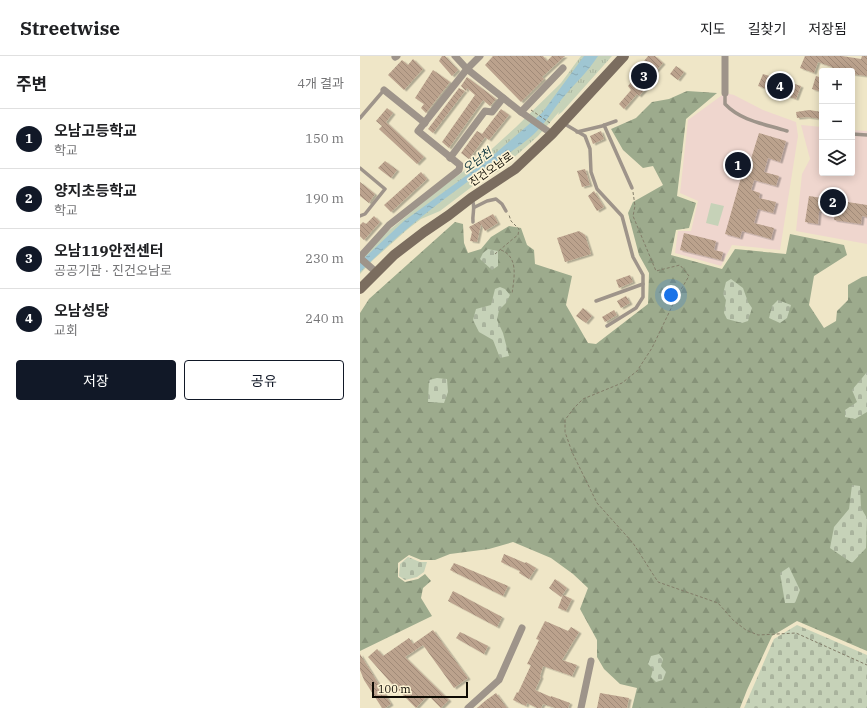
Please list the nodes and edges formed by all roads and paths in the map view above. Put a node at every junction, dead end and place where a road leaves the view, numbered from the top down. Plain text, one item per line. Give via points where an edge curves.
1 (455, 56) edge
2 (480, 56) edge
3 (624, 56) edge
4 (725, 56) edge
5 (563, 68) dead end
6 (466, 69) junction
7 (384, 90) joint
8 (725, 93) joint
9 (503, 98) junction
10 (526, 106) junction
11 (520, 112) junction
12 (360, 118) edge
13 (616, 121) dead end
14 (562, 123) junction
15 (425, 124) junction
16 (604, 125) junction
17 (550, 129) junction
18 (786, 131) dead end
19 (577, 132) junction
20 (855, 134) edge
21 (867, 135) edge
22 (450, 158) junction
23 (360, 168) edge
24 (632, 188) joint
25 (473, 202) junction
26 (506, 211) joint
27 (360, 216) edge
28 (473, 222) dead end
29 (500, 249) junction
30 (494, 254) dead end
31 (360, 258) edge
32 (374, 271) junction
33 (643, 284) junction
34 (360, 289) edge
35 (512, 294) dead end
36 (596, 301) dead end
37 (607, 326) dead end
38 (522, 628) dead end
39 (591, 661) dead end
40 (867, 665) edge
41 (468, 708) edge
42 (580, 708) edge

1 - 6 street
2 - 6 street
3 - 14 main road, 진건오남로
4 - 8 street
5 - 10 street
6 - 9 street
6 - 15 street
7 - 12 lane
7 - 15 street
8 - 18 lane via 725,104 741,117
9 - 11 street
9 - 22 street via 492,112 485,111
10 - 11 street
10 - 17 path
11 - 17 street
13 - 16 lane
14 - 17 main road, 진건오남로
14 - 19 lane
15 - 22 street via 418,131
16 - 19 lane
16 - 24 lane
17 - 25 main road, 진건오남로 via 515,169
19 - 33 lane via 585,136 590,149 591,172 597,189 622,216 633,257 643,274
20 - 21 lane
22 - 31 street via 460,166 459,170 389,225
23 - 27 lane via 384,189 365,214
24 - 40 path via 635,206 633,216 656,270 680,265 689,276 638,371 622,383 583,399 565,420 565,432 583,476 597,503 633,543 658,582 718,603 734,621 758,636 796,633
25 - 26 lane via 496,199
25 - 28 lane
25 - 32 main road, 진건오남로
26 - 29 path via 519,229 518,235
29 - 30 path
29 - 35 path via 511,257 514,266
31 - 32 street
32 - 34 main road, 진건오남로
33 - 36 lane
33 - 37 lane via 643,297 636,308
38 - 41 street via 499,680
39 - 42 street

